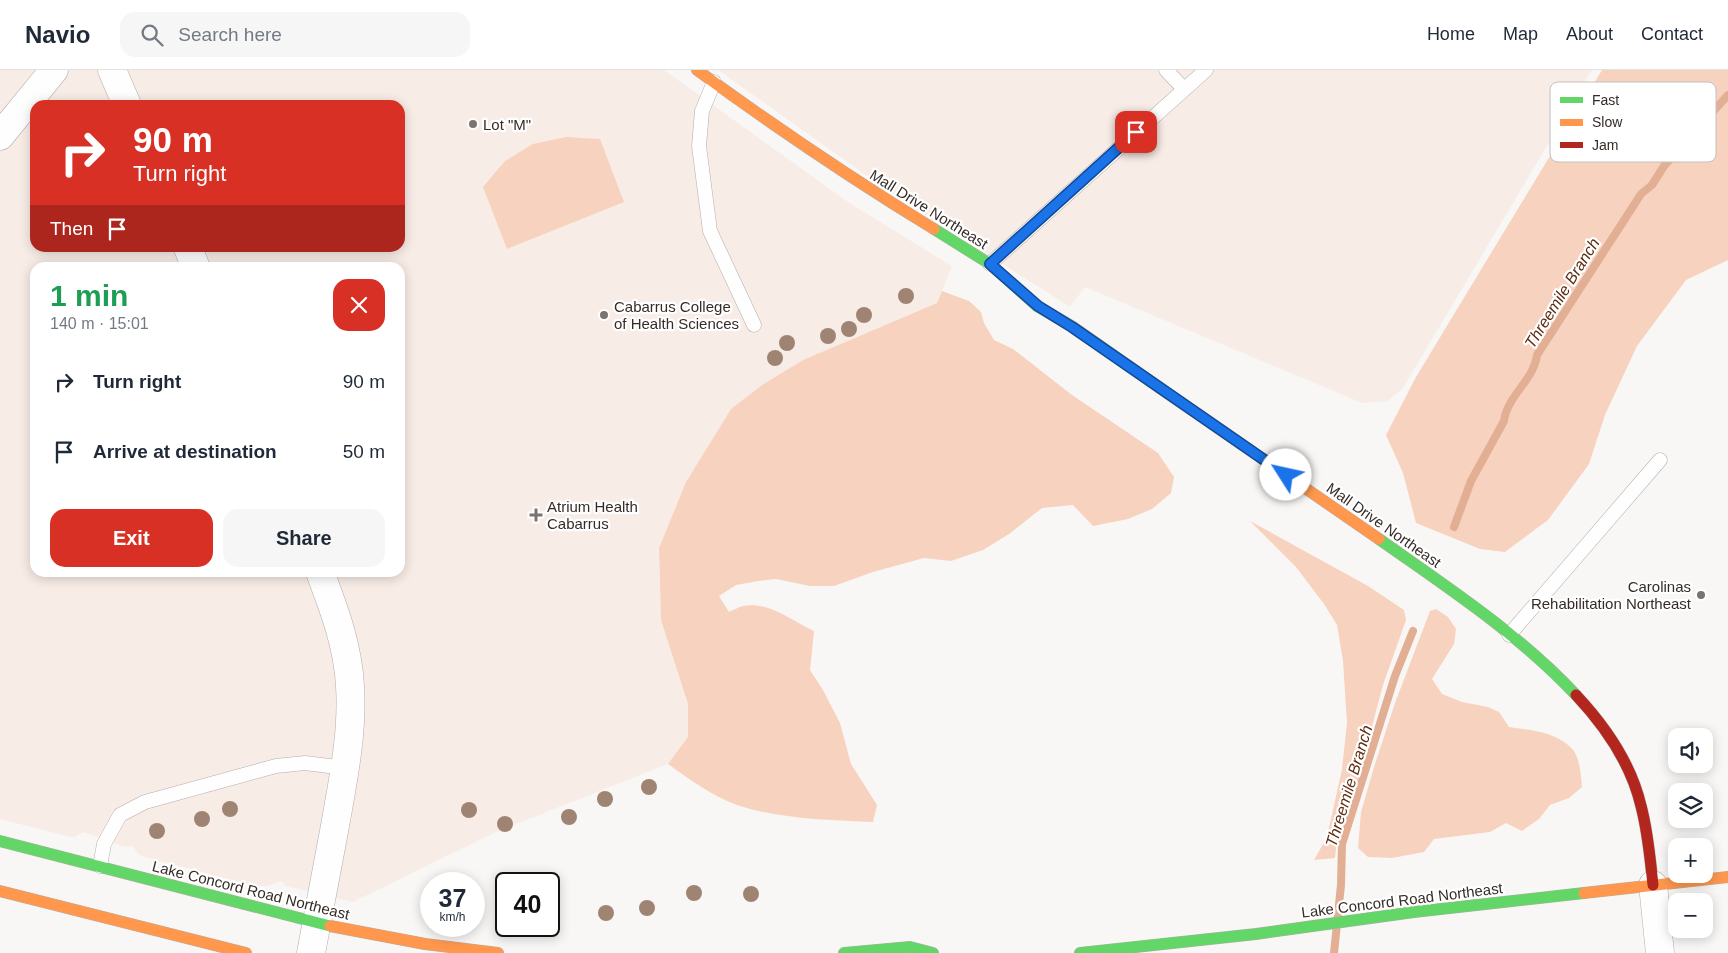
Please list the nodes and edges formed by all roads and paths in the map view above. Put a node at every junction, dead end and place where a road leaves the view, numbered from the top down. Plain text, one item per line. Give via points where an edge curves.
1 (54, 70) edge
2 (112, 70) edge
3 (697, 70) edge
4 (1166, 70) edge
5 (1206, 70) edge
6 (714, 82) junction
7 (1184, 89) junction
8 (126, 100) edge
9 (0, 136) edge
10 (990, 264) junction
11 (754, 325) dead end
12 (1660, 460) dead end
13 (322, 577) edge
14 (1509, 635) junction
15 (345, 768) junction
16 (0, 841) edge
17 (100, 866) junction
18 (1728, 877) edge
19 (1653, 885) junction
20 (0, 890) edge
21 (316, 924) junction
22 (246, 953) edge
23 (311, 953) edge
24 (498, 953) edge
25 (844, 953) edge
26 (933, 953) edge
27 (1080, 953) edge
28 (1660, 953) edge

1 - 9 street
2 - 8 street
3 - 6 main road, Mall Drive Northeast
4 - 7 lane
5 - 7 lane
6 - 10 main road, Mall Drive Northeast via 862,186
6 - 11 lane via 702,111 699,146 710,231
7 - 10 lane
10 - 14 main road, Mall Drive Northeast via 1038,306 1466,600
12 - 14 lane
13 - 15 street via 346,654 350,686
14 - 19 main road, Mall Drive Northeast via 1581,699 1620,750 1638,794
15 - 17 lane via 305,763 276,766 145,802 120,815 104,844
15 - 21 street
16 - 17 main road, Lake Concord Road Northeast
17 - 21 main road, Lake Concord Road Northeast
18 - 19 main road, Lake Concord Road Northeast
19 - 27 main road, Lake Concord Road Northeast
19 - 28 street
20 - 22 main road
21 - 23 street
21 - 24 main road, Lake Concord Road Northeast via 425,944
25 - 26 main road via 910,947

